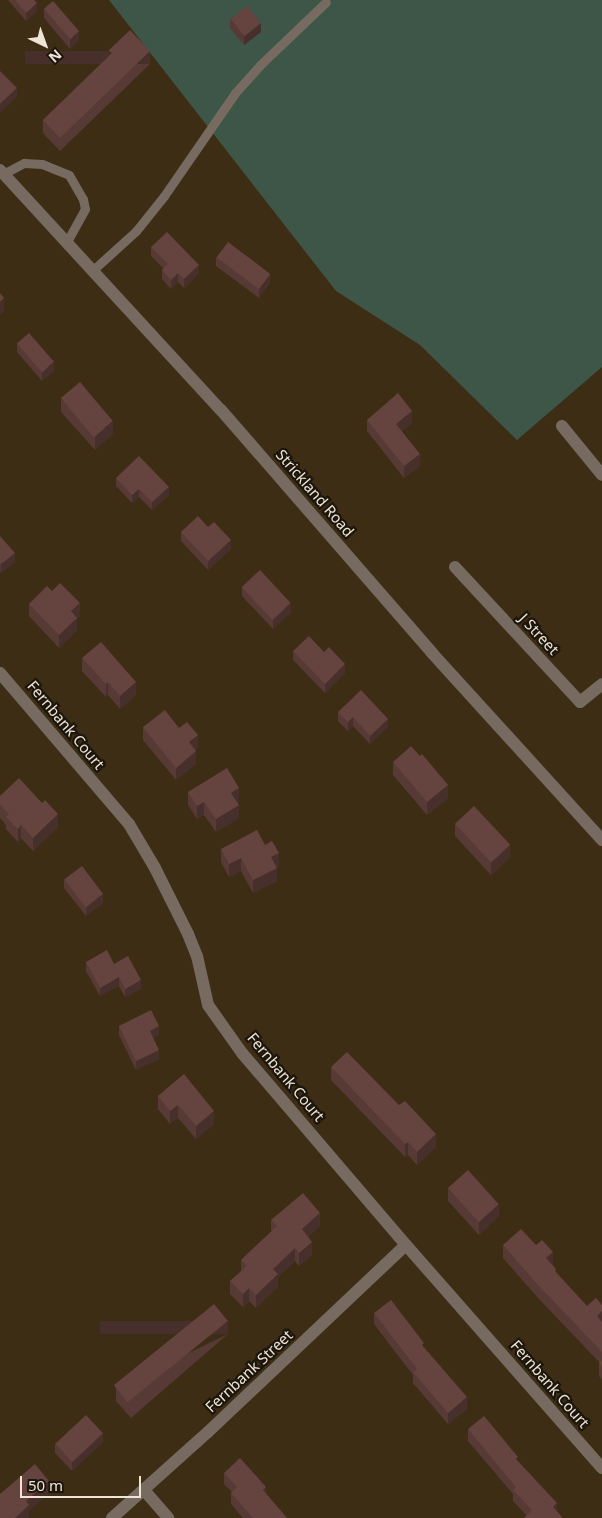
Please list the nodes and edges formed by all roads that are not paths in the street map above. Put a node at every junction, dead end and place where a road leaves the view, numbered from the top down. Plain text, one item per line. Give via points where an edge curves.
1 (326, 2) dead end
2 (2, 172) edge
3 (67, 242) junction
4 (93, 270) junction
5 (562, 426) dead end
6 (602, 475) edge
7 (455, 567) dead end
8 (0, 673) edge
9 (602, 684) edge
10 (602, 840) edge
11 (406, 1245) junction
12 (602, 1468) edge
13 (144, 1490) junction
14 (112, 1518) edge
15 (168, 1518) edge

1 - 4 lane via 235,93 136,231
2 - 3 street, Strickland Road
2 - 3 lane via 24,163 42,164 69,175 85,209
3 - 4 street, Strickland Road
4 - 10 street, Strickland Road via 221,410 432,654
5 - 6 street
7 - 9 street, J Street via 580,702
8 - 11 street, Fernbank Court via 129,824 188,934 197,956 208,1004 242,1053
11 - 12 street, Fernbank Court
11 - 13 street, Fernbank Street
13 - 14 street, Fernbank Street
13 - 15 street

